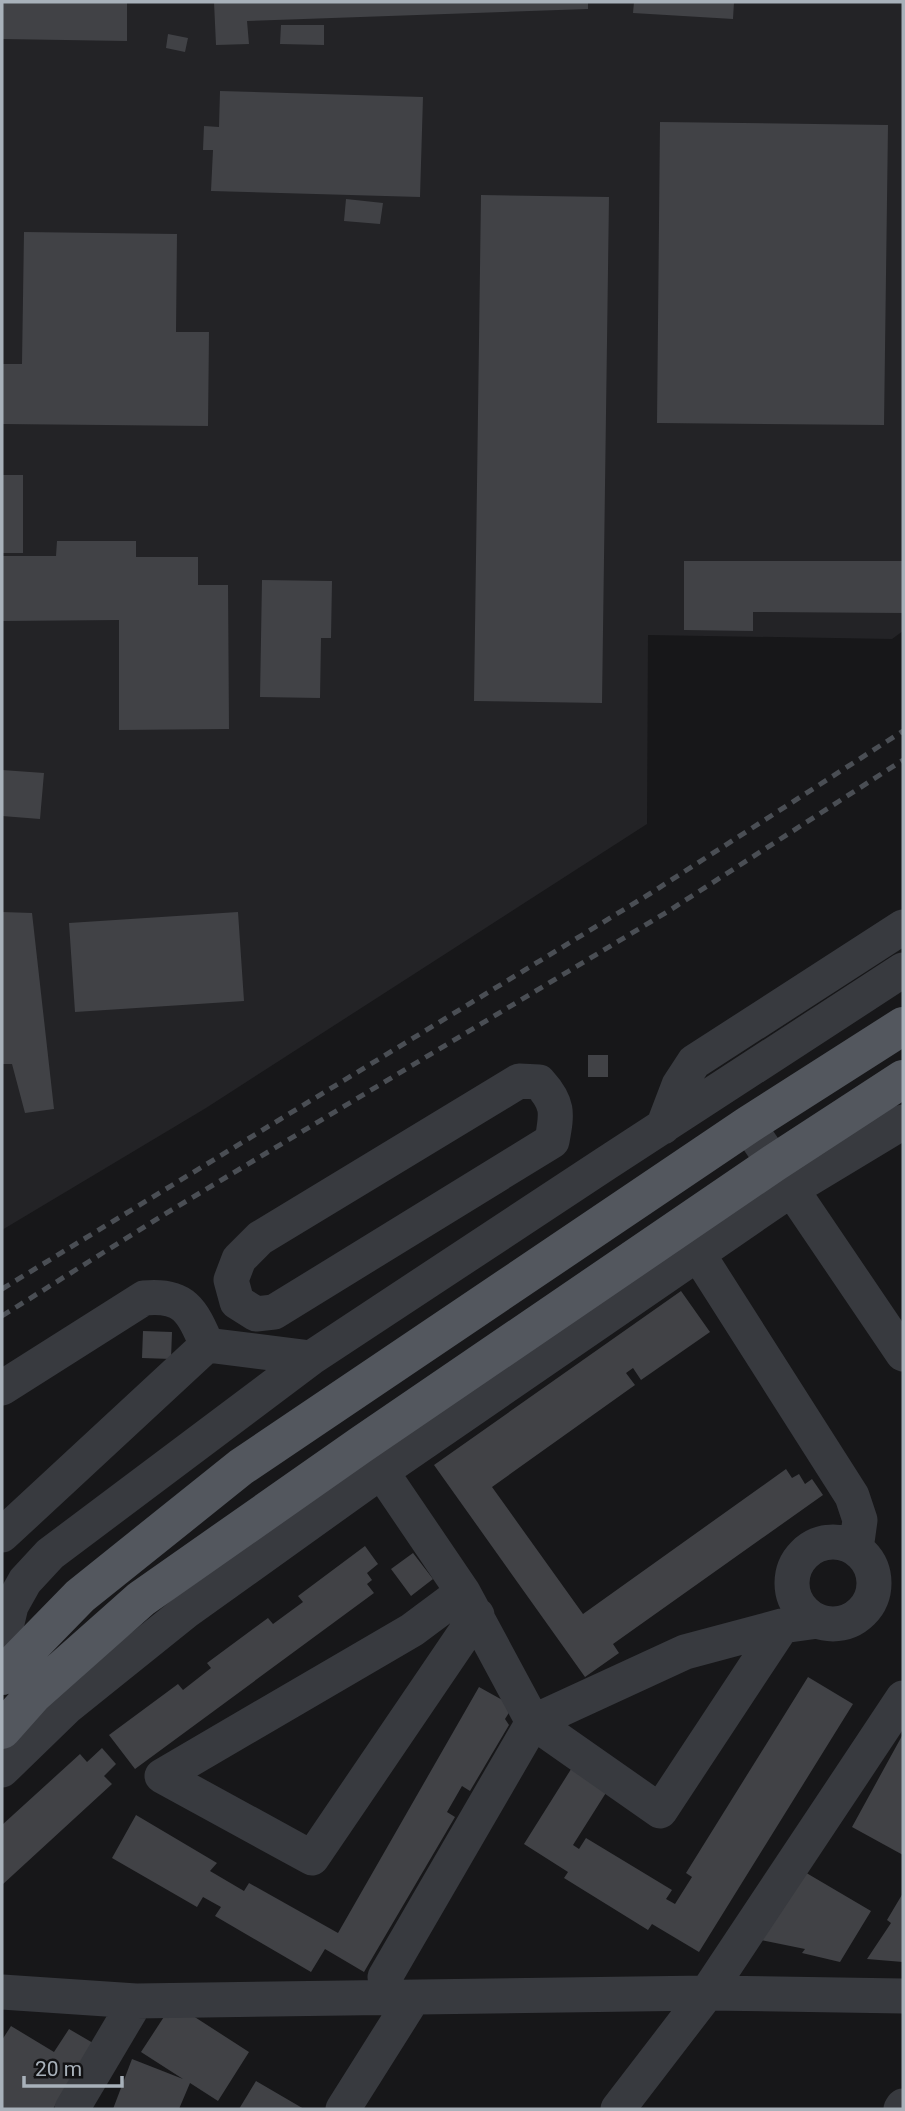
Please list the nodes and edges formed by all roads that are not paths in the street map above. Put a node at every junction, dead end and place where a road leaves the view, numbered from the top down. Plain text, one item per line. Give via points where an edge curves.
1 (903, 927) edge
2 (903, 970) edge
3 (903, 1026) edge
4 (903, 1079) edge
5 (903, 1122) edge
6 (748, 1125) junction
7 (663, 1127) junction
8 (552, 1141) junction
9 (605, 1164) junction
10 (783, 1176) junction
11 (405, 1232) junction
12 (698, 1254) junction
13 (382, 1311) junction
14 (207, 1345) junction
15 (903, 1354) edge
16 (311, 1358) junction
17 (2, 1388) edge
18 (372, 1457) junction
19 (9, 1528) edge
20 (856, 1549) junction
21 (50, 1554) junction
22 (888, 1593) edge
23 (470, 1603) junction
24 (818, 1621) junction
25 (782, 1626) junction
26 (2, 1644) edge
27 (2, 1676) edge
28 (903, 1698) edge
29 (533, 1722) junction
30 (2, 1730) edge
31 (2, 1770) edge
32 (385, 1977) dead end
33 (2, 1992) edge
34 (707, 1993) junction
35 (903, 1996) edge
36 (412, 1998) junction
37 (136, 2001) junction
38 (72, 2109) edge
39 (343, 2109) edge
40 (618, 2109) edge

1 - 7 street via 694,1062 679,1085
2 - 7 street
3 - 6 main road
4 - 10 main road
5 - 10 street
6 - 10 street
6 - 27 main road via 240,1467 80,1596
7 - 9 street
8 - 9 street
8 - 11 street
8 - 11 street via 556,1117 551,1095 539,1083 519,1081 260,1238 239,1259 231,1280 237,1302 256,1314 274,1312
9 - 13 street
10 - 12 street
10 - 15 street
10 - 18 main road
11 - 13 street via 389,1271
12 - 18 street
12 - 20 street via 852,1496 860,1520
13 - 16 street
14 - 16 street
14 - 17 street via 189,1310 177,1301 164,1296 144,1298
14 - 19 street
16 - 21 street
18 - 23 street
18 - 30 main road via 141,1599 34,1694
18 - 31 street via 68,1706
19 - 21 street
20 - 22 street via 866,1558 874,1583
20 - 24 street via 829,1542 816,1546 796,1565 793,1592 798,1604
21 - 26 street via 11,1606
22 - 24 street via 844,1622
23 - 23 street via 312,1858 162,1776 412,1630
23 - 29 street
24 - 25 street
25 - 29 street via 685,1652
25 - 29 street via 660,1811
28 - 34 street
29 - 32 street
33 - 37 street
34 - 35 street
34 - 36 street
34 - 40 street
36 - 37 street
36 - 39 street
37 - 38 street

